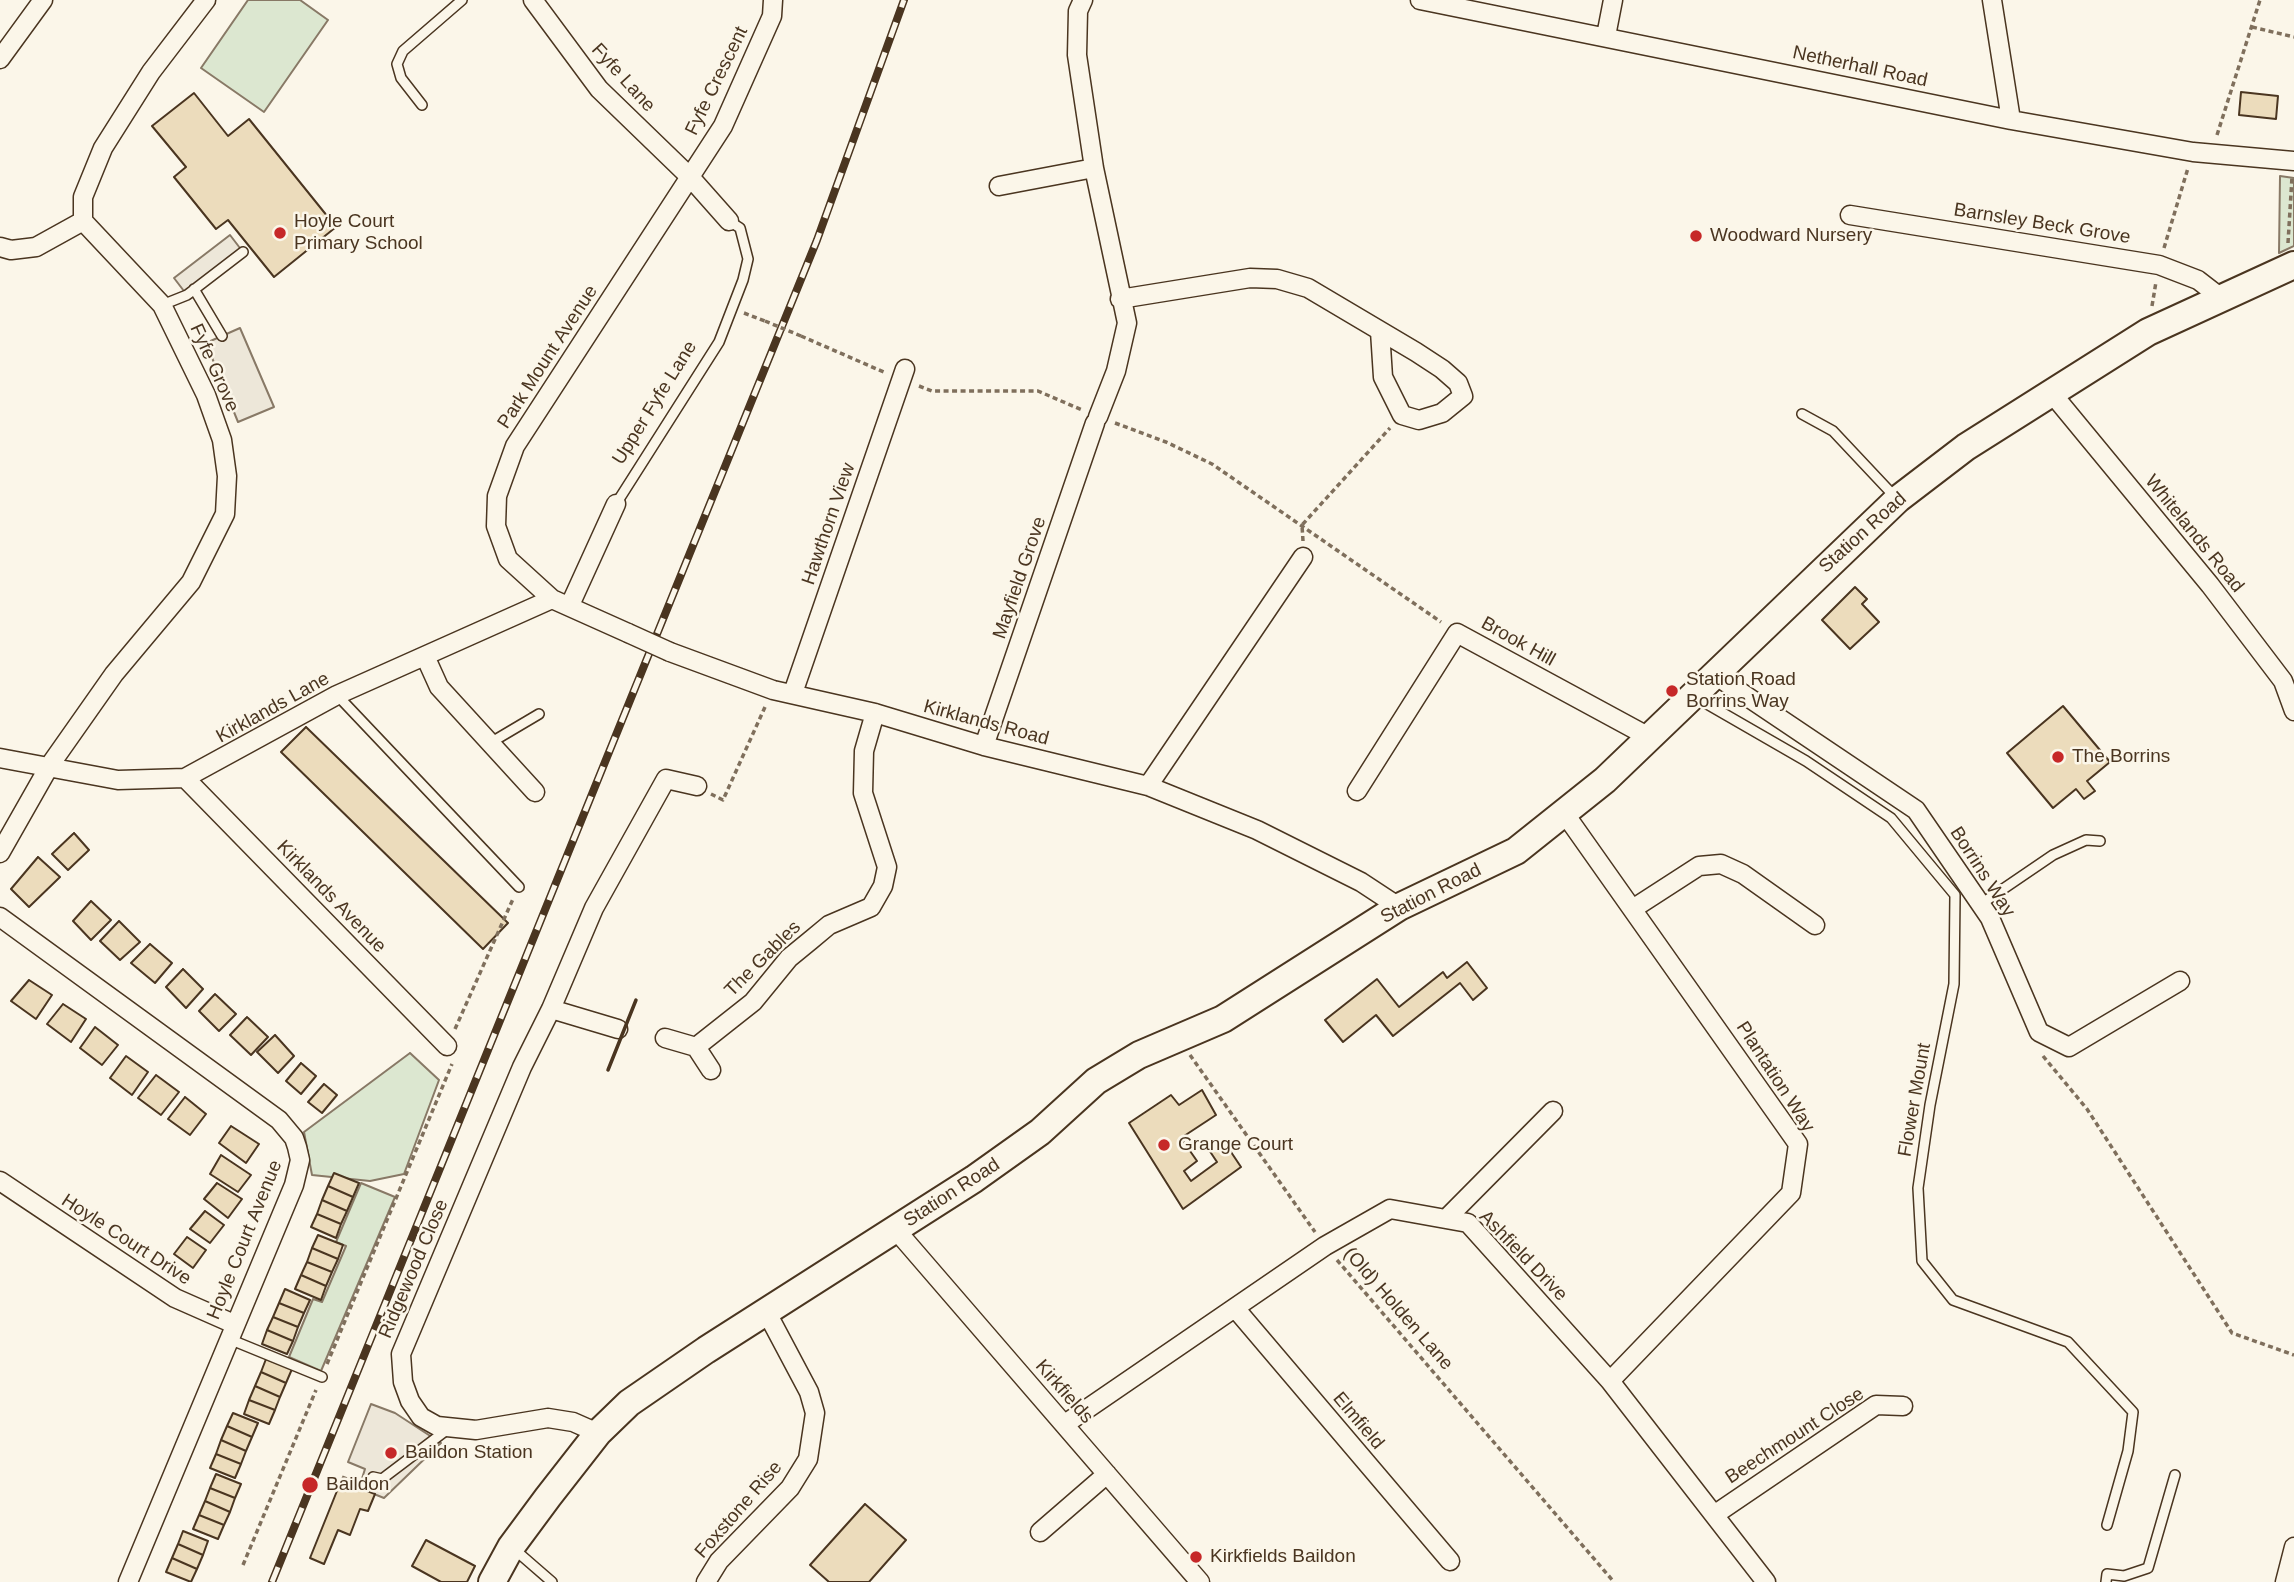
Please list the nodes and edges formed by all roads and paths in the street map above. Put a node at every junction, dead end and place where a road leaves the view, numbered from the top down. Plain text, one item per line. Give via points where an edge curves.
1 (43, 0) edge
2 (206, 0) edge
3 (462, 0) edge
4 (533, 0) edge
5 (773, 0) edge
6 (1083, 0) edge
7 (1420, 0) edge
8 (1613, 0) edge
9 (1992, 0) edge
10 (2260, 0) edge
11 (2252, 27) junction
12 (1606, 36) junction
13 (2294, 37) edge
14 (0, 59) edge
15 (422, 105) dead end
16 (2011, 120) junction
17 (2202, 153) junction
18 (2294, 161) edge
19 (1094, 168) junction
20 (690, 177) junction
21 (999, 186) dead end
22 (2293, 190) edge
23 (1850, 215) dead end
24 (83, 221) junction
25 (729, 221) joint
26 (0, 247) edge
27 (243, 252) dead end
28 (2159, 265) junction
29 (2290, 267) edge
30 (194, 289) junction
31 (2220, 298) junction
32 (1120, 299) junction
33 (162, 305) junction
34 (732, 309) junction
35 (1380, 331) junction
36 (2148, 332) junction
37 (222, 336) dead end
38 (904, 372) junction
39 (2050, 391) junction
40 (1802, 414) dead end
41 (1402, 415) junction
42 (1097, 420) junction
43 (1898, 499) junction
44 (616, 504) joint
45 (1302, 525) junction
46 (1303, 557) dead end
47 (552, 600) junction
48 (570, 606) junction
49 (1457, 633) junction
50 (425, 656) junction
51 (1715, 675) junction
52 (773, 690) junction
53 (793, 693) junction
54 (337, 695) junction
55 (1693, 696) junction
56 (2294, 711) edge
57 (539, 713) dead end
58 (875, 713) junction
59 (1649, 737) junction
60 (491, 743) junction
61 (984, 746) junction
62 (0, 758) edge
63 (50, 765) junction
64 (185, 778) junction
65 (697, 786) joint
66 (1148, 786) junction
67 (1357, 791) dead end
68 (535, 792) dead end
69 (1565, 814) junction
70 (2100, 841) dead end
71 (0, 853) edge
72 (519, 887) joint
73 (1981, 904) junction
74 (1399, 907) junction
75 (1634, 908) junction
76 (0, 916) edge
77 (1815, 925) dead end
78 (2180, 981) dead end
79 (551, 1009) junction
80 (618, 1029) dead end
81 (665, 1038) dead end
82 (1179, 1040) junction
83 (447, 1045) junction
84 (696, 1047) junction
85 (711, 1070) dead end
86 (1553, 1111) dead end
87 (2098, 1125) dead end
88 (0, 1181) edge
89 (1446, 1219) junction
90 (896, 1230) junction
91 (1325, 1246) junction
92 (1235, 1308) junction
93 (766, 1311) junction
94 (231, 1331) junction
95 (2294, 1355) edge
96 (322, 1377) junction
97 (1610, 1381) junction
98 (1903, 1406) dead end
99 (1065, 1424) junction
100 (448, 1429) junction
101 (598, 1433) junction
102 (1107, 1474) junction
103 (2175, 1475) dead end
104 (342, 1477) dead end
105 (373, 1477) dead end
106 (362, 1485) dead end
107 (1714, 1515) junction
108 (2107, 1525) dead end
109 (1041, 1532) dead end
110 (511, 1547) junction
111 (2294, 1547) edge
112 (1450, 1561) dead end
113 (243, 1565) dead end
114 (128, 1582) edge
115 (492, 1582) edge
116 (552, 1582) edge
117 (706, 1582) edge
118 (1200, 1582) edge
119 (1614, 1582) edge
120 (1766, 1582) edge
121 (2106, 1582) edge
122 (2285, 1582) edge

1 - 14 street
2 - 24 street via 151,72 103,148 83,197
3 - 15 lane via 403,51 397,64 401,78
4 - 20 street, Fyfe Lane via 599,89
5 - 20 street, Fyfe Crescent via 772,16 723,126
6 - 19 street, Mayfield Grove via 1078,11 1077,55
7 - 12 street, Netherhall Road
8 - 12 street
9 - 16 street
10 - 11 path
11 - 13 path
11 - 17 path
12 - 16 street, Netherhall Road
16 - 17 street, Netherhall Road
17 - 18 street, Netherhall Road
17 - 28 path
18 - 22 path
19 - 21 street
19 - 32 street, Mayfield Grove
20 - 25 street, Fyfe Lane
20 - 47 street, Park Mount Avenue via 515,446 497,496 496,526 508,559
22 - 29 path
23 - 28 street, Barnsley Beck Grove
24 - 26 street via 36,247
24 - 33 street, Fyfe Grove
25 - 34 lane, Upper Fyfe Lane via 740,229 748,258
27 - 30 lane
28 - 31 street, Barnsley Beck Grove via 2198,280
28 - 36 path
29 - 31 street, Station Road
30 - 33 lane
30 - 37 lane
31 - 36 street, Station Road
32 - 35 street via 1250,278 1277,279 1308,288
32 - 42 street, Mayfield Grove via 1127,323 1116,371
33 - 63 street, Fyfe Grove via 206,395 222,440 227,476 225,514 191,582 114,674
34 - 38 path, bridge
34 - 44 lane, Upper Fyfe Lane via 719,342
35 - 41 street via 1383,377
35 - 41 street via 1442,369 1471,394 1442,413 1419,420
36 - 39 street, Station Road
38 - 42 path via 932,391 1038,391
38 - 53 street, Hawthorn View
39 - 43 street, Station Road
39 - 56 street, Whitelands Road via 2218,595 2283,681
40 - 43 lane via 1833,432
41 - 45 path
42 - 45 path via 1166,442 1212,464
42 - 61 street, Mayfield Grove
43 - 51 street, Station Road
44 - 48 street, Upper Fyfe Lane
45 - 49 path
46 - 66 street
47 - 48 street, Kirklands Road
47 - 50 street, Kirklands Lane
48 - 52 street, Kirklands Road, bridge via 670,652
49 - 59 street, Brook Hill
49 - 67 street, Brook Hill
50 - 54 street, Kirklands Lane
50 - 60 street via 439,687
51 - 55 street, Station Road
51 - 73 street, Borrins Way via 1916,810
52 - 53 street, Kirklands Road
52 - 65 path via 723,800
53 - 58 street, Kirklands Road
54 - 64 street, Kirklands Lane
54 - 72 lane
55 - 59 street, Station Road
55 - 108 lane, Flower Mount via 1806,761 1891,818 1955,895 1954,984 1918,1188 1922,1261 1953,1300 2068,1342 2133,1412 2128,1451
57 - 60 lane
58 - 61 street, Kirklands Road
58 - 84 street, The Gables via 864,751 863,793 887,867 883,887 871,907 829,926 811,940 789,958 753,1002
59 - 69 street, Station Road
60 - 68 street
61 - 66 street, Kirklands Road
62 - 63 street, Kirklands Lane
63 - 64 street, Kirklands Lane via 118,780
63 - 71 street, Fyfe Grove
64 - 83 street, Kirklands Avenue
65 - 79 street, Ridgewood Close via 666,779 594,908
66 - 74 street, Kirklands Road via 1257,830 1361,882
69 - 74 street, Station Road via 1516,850
69 - 75 street, Plantation Way
70 - 73 lane via 2085,840 2053,855
72 - 83 path
73 - 78 street, Borrins Way via 2039,1032 2069,1047
74 - 82 street, Station Road via 1223,1019
75 - 77 street via 1699,866 1721,864 1743,874
75 - 97 street, Plantation Way via 1798,1143 1791,1193
76 - 94 street, Hoyle Court Avenue via 279,1120 294,1138 300,1160 298,1174
79 - 80 street
79 - 100 street, Ridgewood Close via 401,1354 410,1401 421,1417
81 - 84 street
82 - 90 street, Station Road via 1139,1055 1096,1081 1041,1132
82 - 91 path, (Old) Holden Lane
83 - 96 path via 454,1057 441,1095
84 - 85 street
86 - 89 street
87 - 95 path via 2232,1333
88 - 94 street, Hoyle Court Drive
89 - 91 street, Ashfield Drive via 1390,1209
89 - 97 street, Ashfield Drive via 1468,1223
90 - 93 street, Station Road
90 - 99 street, Kirkfields
91 - 92 street, Ashfield Drive
91 - 119 path, (Old) Holden Lane
92 - 99 street, Ashfield Drive
92 - 112 street, Elmfield
93 - 101 street, Station Road via 646,1390
93 - 117 street, Foxstone Rise via 809,1392 815,1413 811,1446 790,1488 719,1561
94 - 96 lane
94 - 114 street, Hoyle Court Avenue
96 - 113 path
97 - 107 street, Ashfield Drive
98 - 107 street, Beechmount Close via 1877,1405
99 - 102 street, Kirkfields
100 - 101 street, Ridgewood Close via 476,1430 548,1419 573,1422
100 - 105 lane via 382,1479
101 - 110 street, Station Road
102 - 109 street
102 - 118 street, Kirkfields
103 - 121 lane via 2148,1568 2124,1576 2107,1574
104 - 106 path
107 - 120 street, Ashfield Drive
110 - 115 street, Station Road
110 - 116 lane
111 - 122 street

